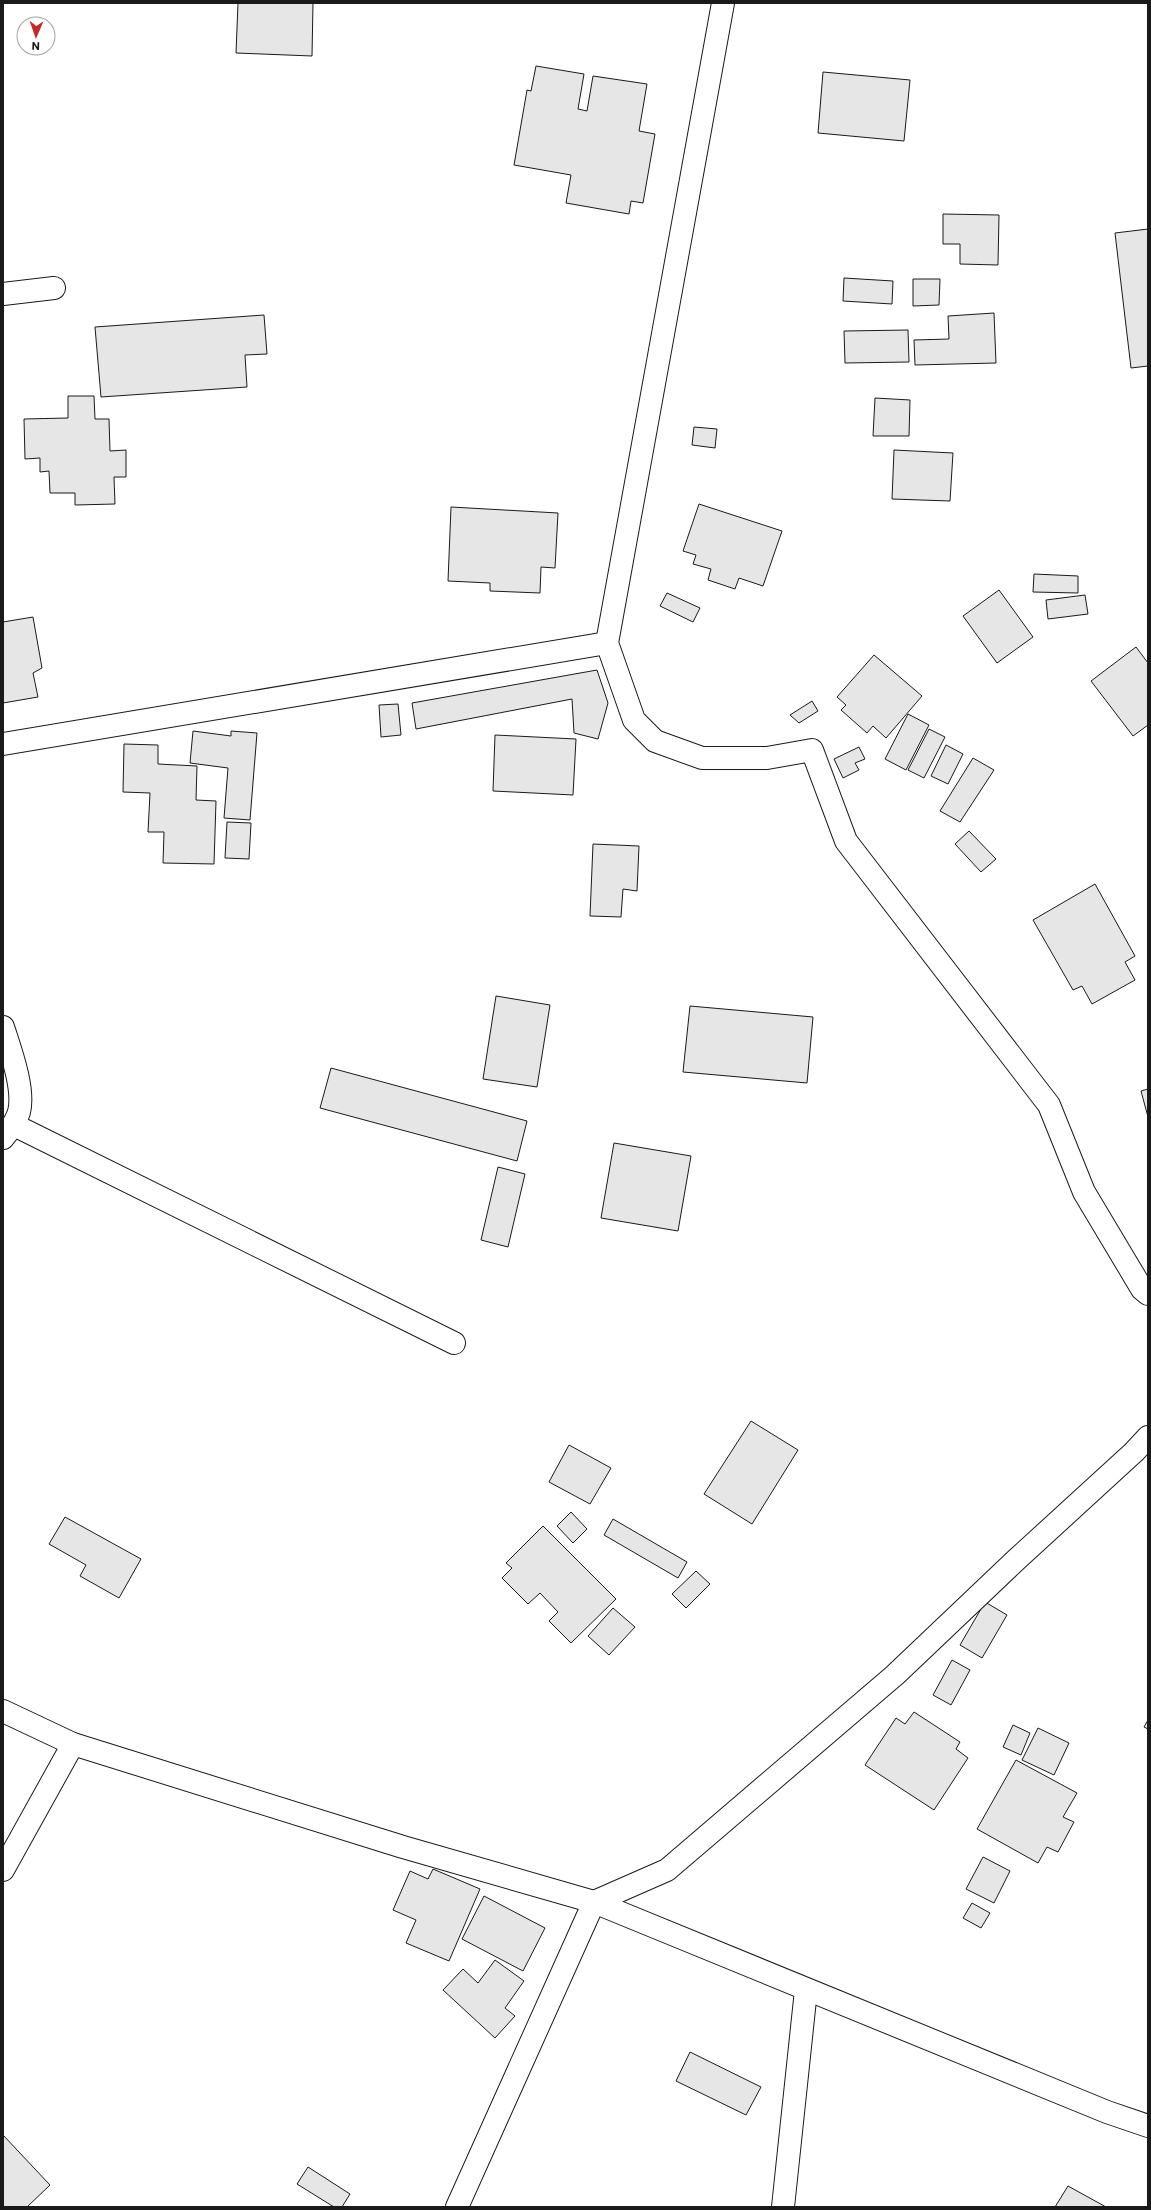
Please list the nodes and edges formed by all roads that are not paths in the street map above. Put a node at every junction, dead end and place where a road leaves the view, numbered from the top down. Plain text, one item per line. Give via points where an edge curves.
1 (723, 3) edge
2 (54, 288) dead end
3 (3, 294) edge
4 (607, 643) junction
5 (3, 744) edge
6 (3, 1026) edge
7 (8, 1132) edge
8 (1148, 1294) edge
9 (454, 1343) dead end
10 (1148, 1437) edge
11 (3, 1711) edge
12 (73, 1744) junction
13 (3, 1870) edge
14 (594, 1902) junction
15 (806, 1990) junction
16 (1148, 2126) edge
17 (456, 2207) edge
18 (783, 2207) edge

1 - 4 street
2 - 3 street
4 - 5 street
4 - 8 street via 634,720 655,741 702,758 767,758 812,750 846,841 1049,1105 1084,1192
6 - 7 street via 18,1072 19,1110
7 - 9 street
10 - 14 street via 895,1675 667,1870
11 - 12 street
12 - 13 street
12 - 14 street via 403,1847
14 - 15 street
14 - 17 street
15 - 16 street via 1107,2112
15 - 18 street

